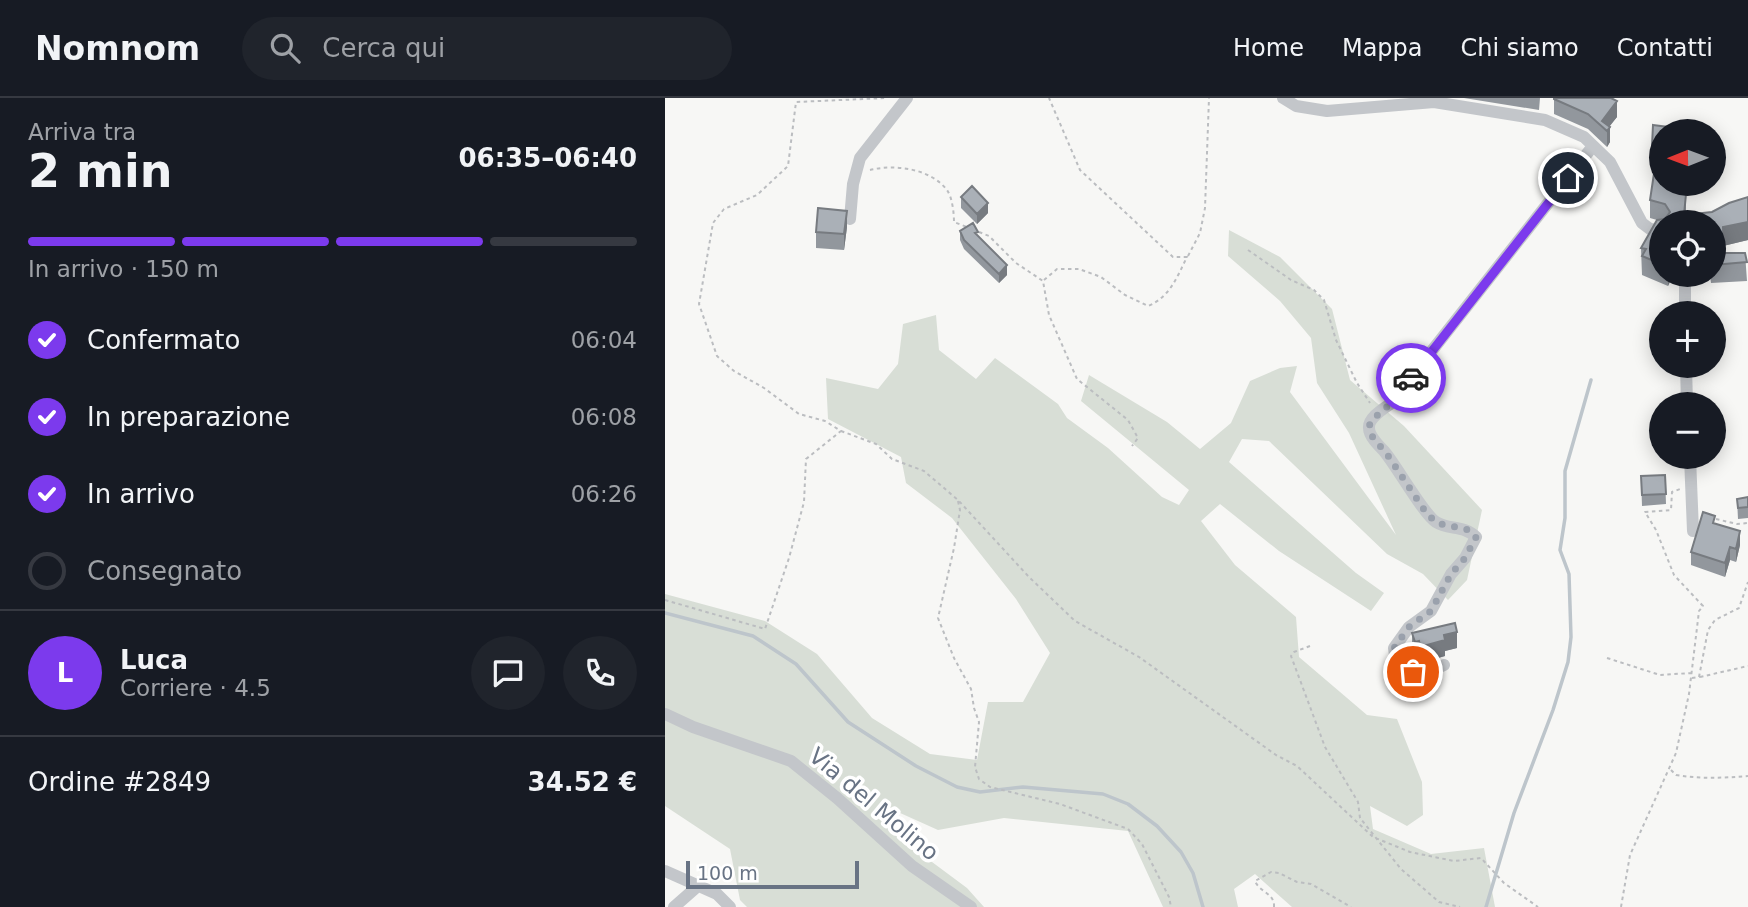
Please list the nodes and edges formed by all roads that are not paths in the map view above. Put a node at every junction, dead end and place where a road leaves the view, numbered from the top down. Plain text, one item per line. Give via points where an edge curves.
1 (907, 98) edge
2 (1283, 98) edge
3 (1593, 146) junction
4 (850, 219) edge
5 (1649, 228) edge
6 (1690, 469) edge
7 (1693, 531) dead end
8 (1444, 665) dead end
9 (665, 714) edge
10 (665, 871) edge
11 (699, 886) junction
12 (674, 907) edge
13 (730, 907) edge
14 (971, 907) edge

1 - 4 street via 860,158
2 - 3 street via 1296,106 1327,111 1434,102 1545,120 1584,136
3 - 5 street via 1611,162
3 - 8 street via 1369,427 1427,514 1437,523 1469,530 1476,537 1431,611 1409,627 1394,648 1396,663 1404,669 1431,671
6 - 7 street
9 - 14 street, Via del Molino via 791,761 912,866
10 - 11 street
11 - 12 street
11 - 13 street

